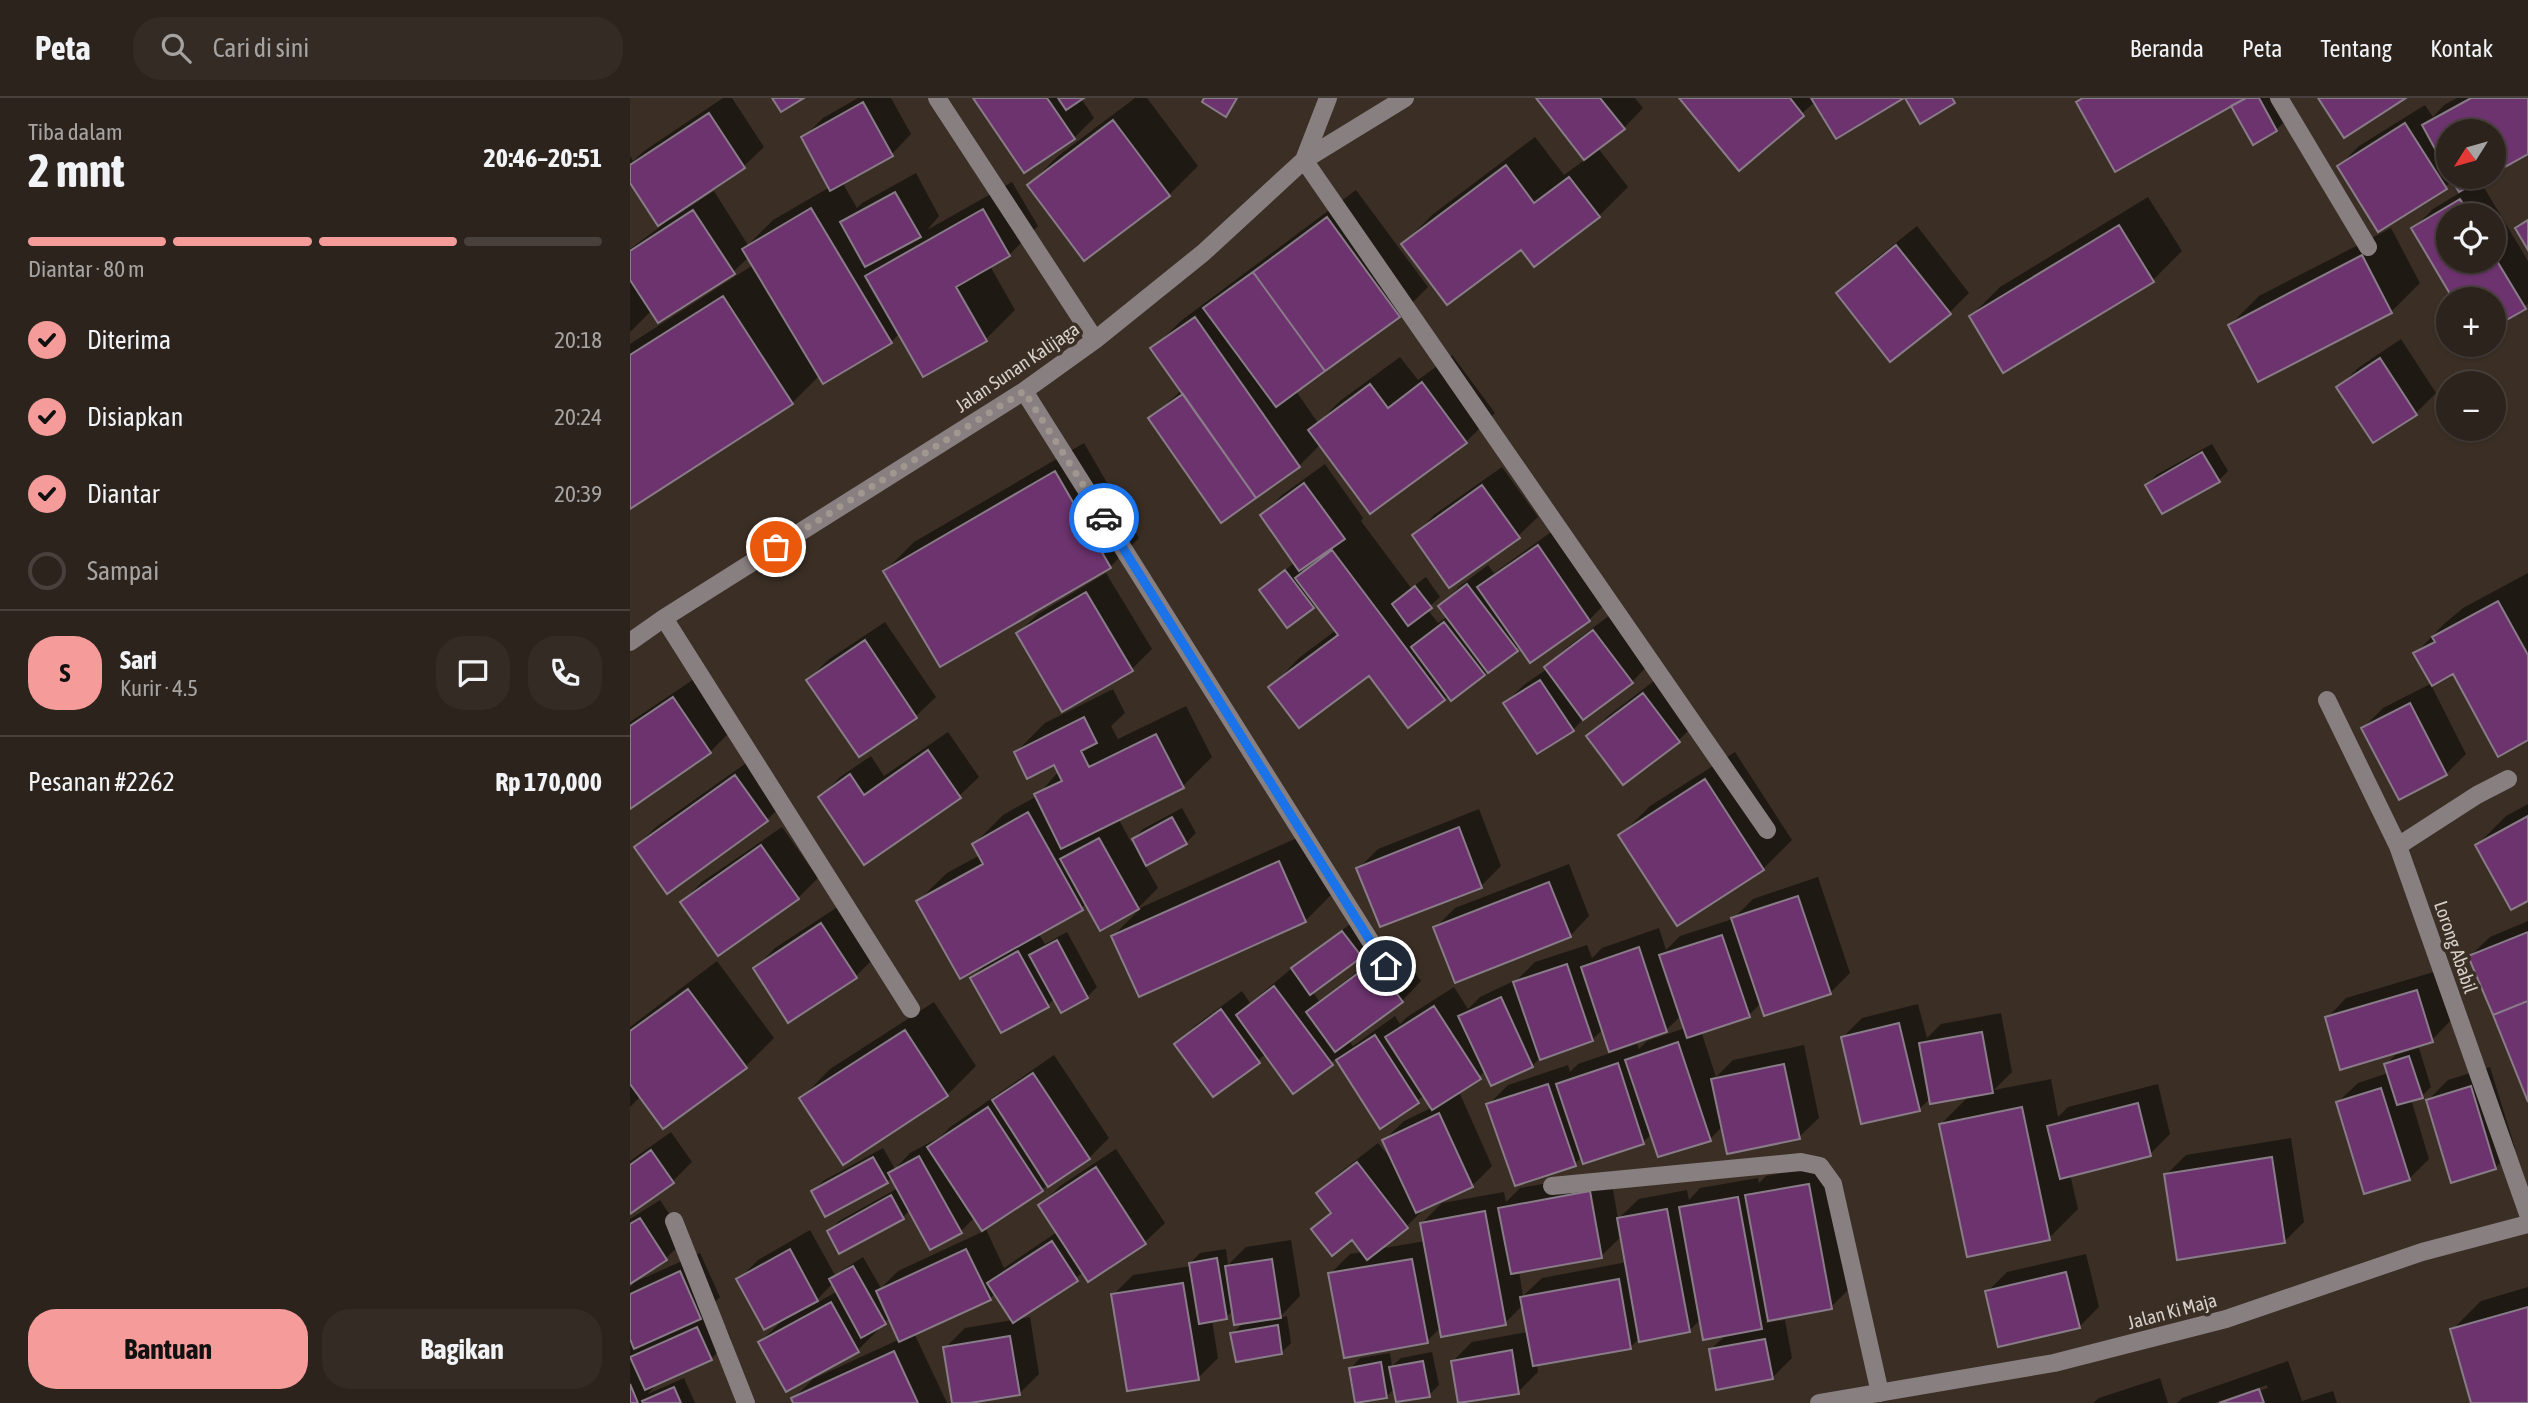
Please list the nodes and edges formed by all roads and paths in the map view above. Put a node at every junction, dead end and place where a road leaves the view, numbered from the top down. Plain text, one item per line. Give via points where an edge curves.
1 (937, 98) edge
2 (1328, 98) edge
3 (1405, 98) edge
4 (2279, 98) edge
5 (1304, 160) junction
6 (2368, 247) dead end
7 (1095, 340) junction
8 (1024, 391) junction
9 (664, 618) junction
10 (630, 642) edge
11 (2327, 700) dead end
12 (2508, 779) dead end
13 (1768, 830) dead end
14 (2398, 846) junction
15 (1386, 966) dead end
16 (911, 1009) dead end
17 (1552, 1186) dead end
18 (2528, 1214) edge
19 (674, 1221) dead end
20 (2528, 1224) edge
21 (1880, 1392) junction
22 (746, 1403) edge
23 (1819, 1403) edge

1 - 7 street
2 - 5 street
3 - 5 street, Jalan Sunan Kalijaga
4 - 6 street
5 - 7 street, Jalan Sunan Kalijaga via 1203,253
5 - 13 street
7 - 8 street, Jalan Sunan Kalijaga
8 - 9 street, Jalan Sunan Kalijaga
8 - 15 street
9 - 10 street, Jalan Sunan Kalijaga
9 - 16 street
11 - 14 street, Lorong Ababil
12 - 14 street
14 - 18 street, Lorong Ababil
17 - 21 street via 1801,1161 1819,1166 1833,1184
19 - 22 street
20 - 21 street, Jalan Ki Maja via 2422,1252 2226,1319 2054,1363
21 - 23 street, Jalan Ki Maja

